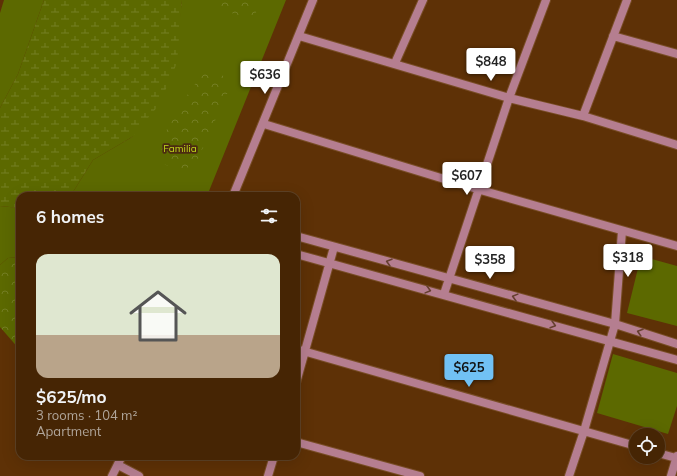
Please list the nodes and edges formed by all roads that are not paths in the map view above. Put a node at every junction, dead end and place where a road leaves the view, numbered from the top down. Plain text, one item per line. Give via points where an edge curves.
1 (313, 0) edge
2 (423, 0) edge
3 (546, 0) edge
4 (627, 0) edge
5 (299, 36) junction
6 (613, 36) junction
7 (677, 54) edge
8 (395, 63) junction
9 (509, 98) junction
10 (582, 116) junction
11 (264, 124) junction
12 (677, 145) edge
13 (478, 189) junction
14 (235, 192) edge
15 (622, 231) junction
16 (300, 237) edge
17 (677, 246) edge
18 (334, 247) junction
19 (300, 255) edge
20 (329, 264) junction
21 (449, 279) junction
22 (444, 294) junction
23 (615, 324) junction
24 (610, 341) junction
25 (677, 344) edge
26 (300, 350) edge
27 (306, 352) junction
28 (677, 360) edge
29 (300, 371) edge
30 (584, 431) junction
31 (300, 443) edge
32 (629, 444) edge
33 (665, 454) edge
34 (677, 457) edge
35 (120, 460) edge
36 (273, 460) edge
37 (118, 465) junction
38 (112, 476) edge
39 (139, 476) edge
40 (268, 476) edge
41 (420, 476) edge
42 (569, 476) edge
43 (671, 476) edge

1 - 5 street
2 - 8 street
3 - 9 street
4 - 6 street
5 - 8 street
5 - 11 street
6 - 7 street
6 - 10 street
8 - 9 street
9 - 10 street
9 - 13 street
10 - 12 street
11 - 13 street
11 - 14 street
13 - 15 street
13 - 21 street
15 - 17 street
15 - 23 street
16 - 18 street
18 - 20 street
21 -> 18 street
19 - 20 street
20 -> 22 street
20 - 27 street
21 - 22 street
23 -> 21 street
22 -> 24 street
23 - 24 street
25 -> 23 street
24 - 28 street
24 - 30 street
26 - 27 street
27 - 29 street
27 - 30 street
30 - 32 street
30 - 42 street
31 - 41 street
33 - 34 street
34 - 43 street
35 - 37 street
36 - 40 street
37 - 38 street
37 - 39 street

